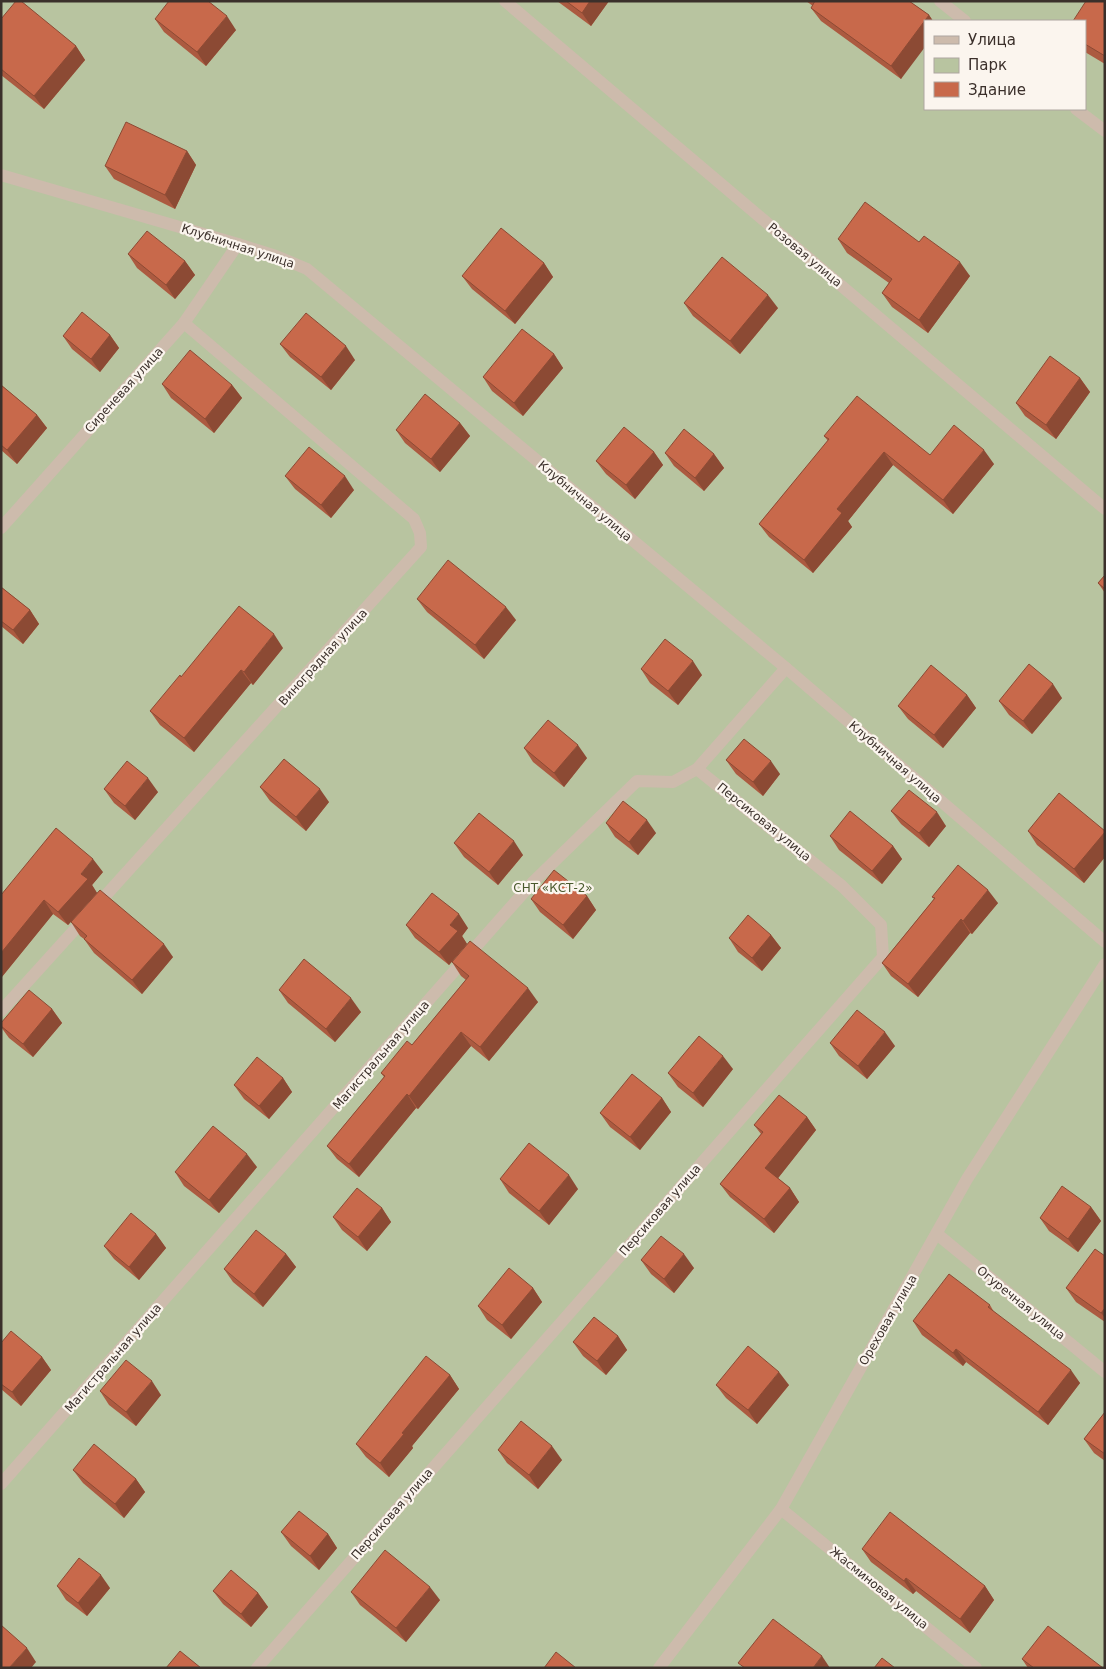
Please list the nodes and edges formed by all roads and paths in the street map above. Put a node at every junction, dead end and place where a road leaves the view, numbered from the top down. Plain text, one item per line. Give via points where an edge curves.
1 (504, 1) edge
2 (940, 1) edge
3 (965, 20) edge
4 (1077, 110) edge
5 (1105, 131) edge
6 (1, 175) edge
7 (238, 244) junction
8 (184, 323) junction
9 (1105, 509) edge
10 (1, 528) edge
11 (786, 668) junction
12 (698, 769) junction
13 (1105, 942) edge
14 (1105, 964) edge
15 (1, 1011) edge
16 (937, 1234) junction
17 (1105, 1372) edge
18 (1, 1484) edge
19 (781, 1509) junction
20 (257, 1668) edge
21 (659, 1668) edge
22 (976, 1668) edge

1 - 9 street, Розовая улица
2 - 3 street
4 - 5 street
6 - 7 street, Клубничная улица
7 - 8 street, Сиреневая улица
7 - 11 street, Клубничная улица via 307,269
8 - 10 street, Сиреневая улица
8 - 15 street, Виноградная улица via 414,519 421,547
11 - 12 street, Магистральная улица
11 - 13 street, Клубничная улица
12 - 18 street, Магистральная улица via 673,782 637,781 533,882
12 - 20 street, Персиковая улица via 842,886 881,925 883,956
14 - 16 street, Ореховая улица via 967,1179
16 - 17 street, Огуречная улица
16 - 19 street, Ореховая улица
19 - 21 street, Ореховая улица
19 - 22 street, Жасминовая улица

